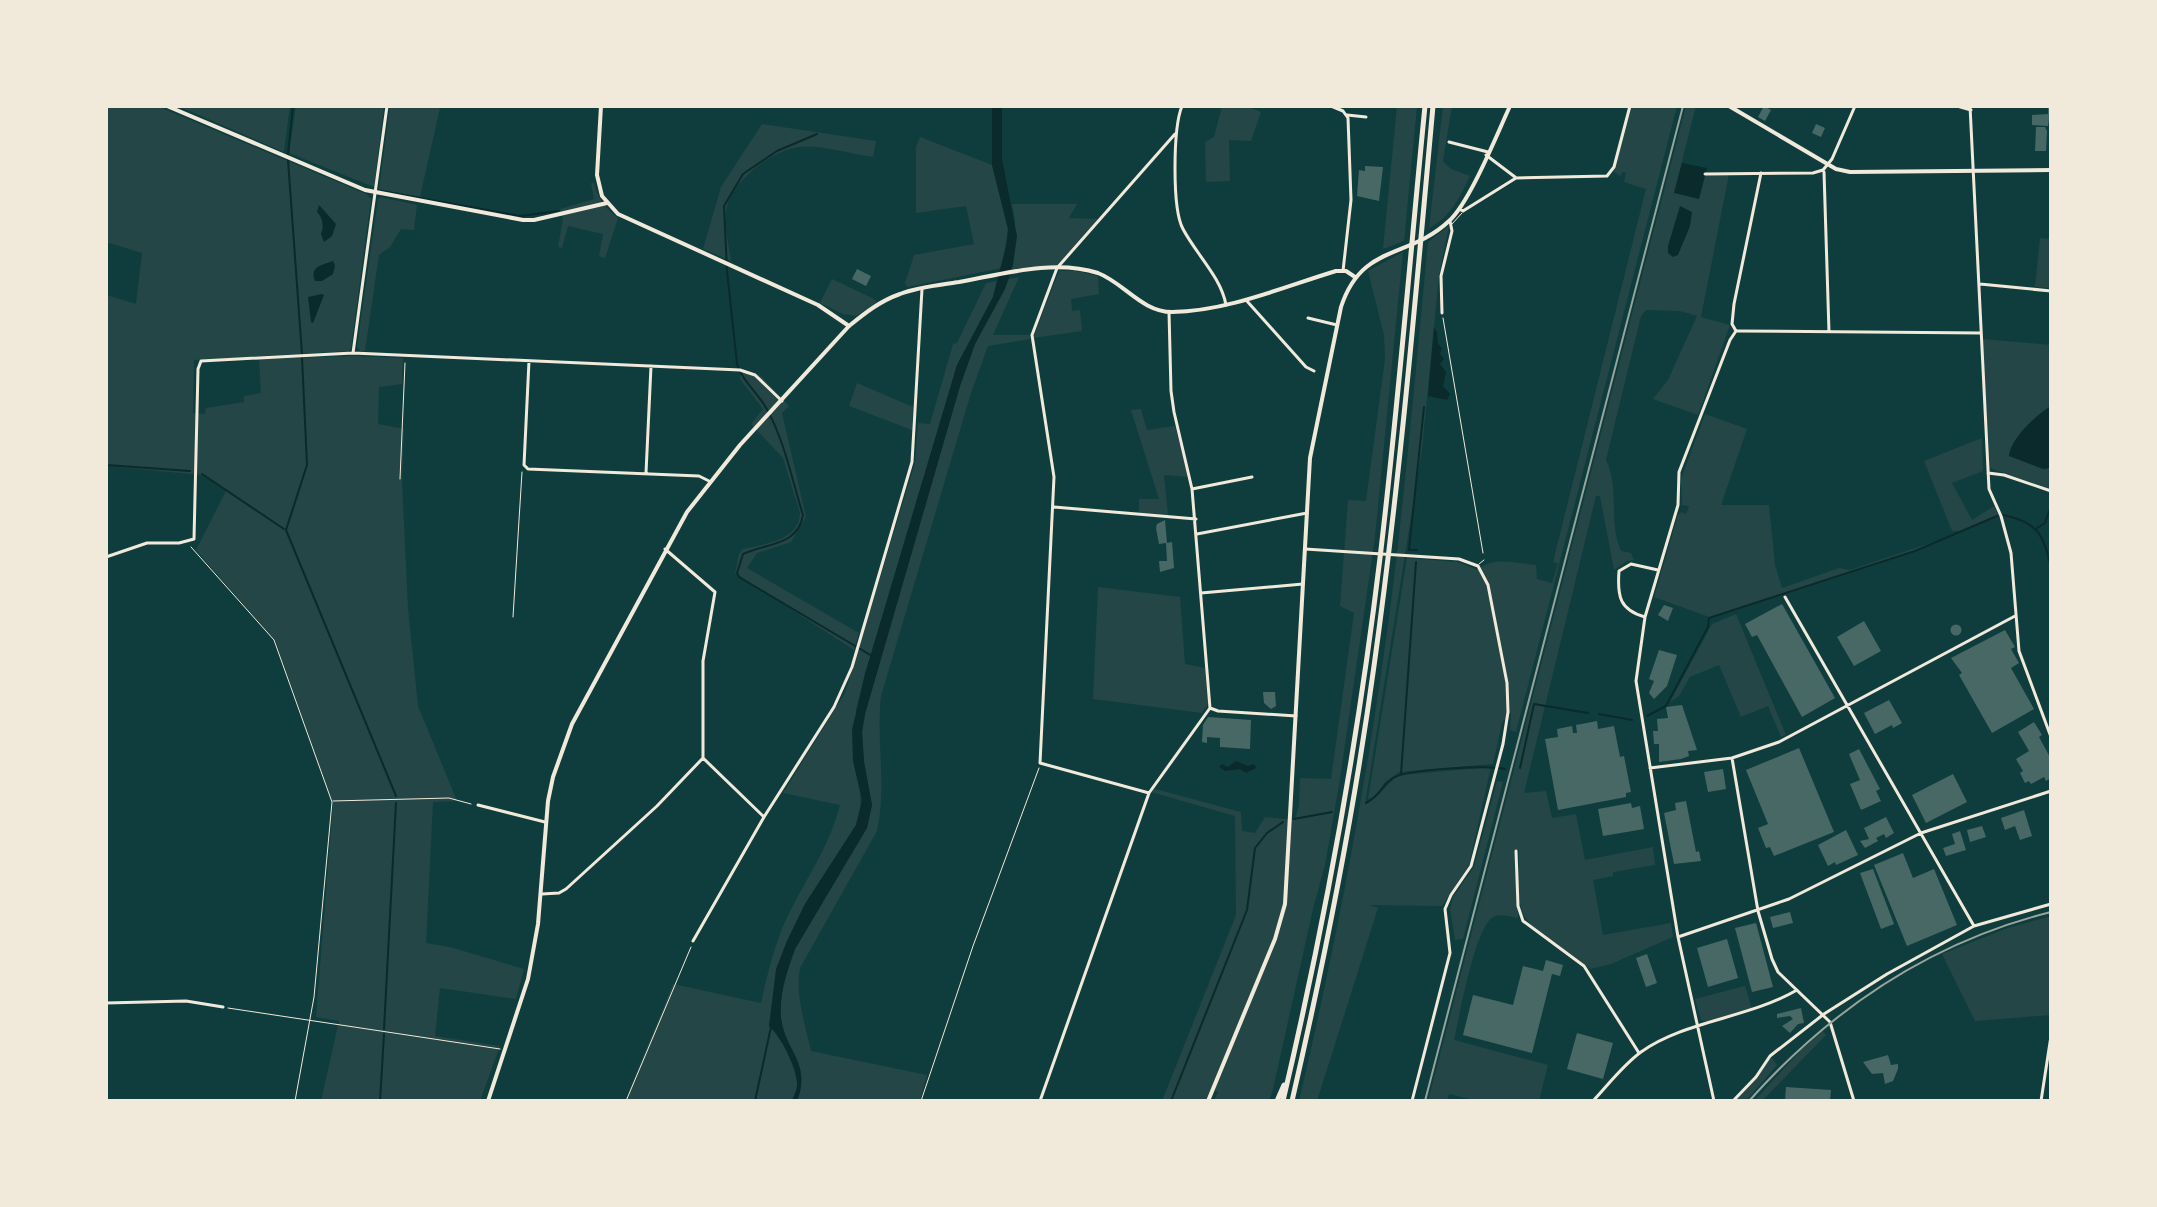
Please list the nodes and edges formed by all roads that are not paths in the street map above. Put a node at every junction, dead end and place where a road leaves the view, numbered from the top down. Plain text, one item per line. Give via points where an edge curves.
1 (167, 106) edge
2 (387, 106) edge
3 (601, 106) edge
4 (1182, 106) edge
5 (1331, 106) edge
6 (1425, 106) edge
7 (1433, 106) edge
8 (1510, 106) edge
9 (1630, 106) edge
10 (1729, 106) edge
11 (1855, 106) edge
12 (1957, 106) edge
13 (1970, 108) edge
14 (1347, 115) junction
15 (1366, 117) dead end
16 (1175, 134) junction
17 (1449, 142) dead end
18 (1487, 154) junction
19 (1827, 164) junction
20 (1823, 170) junction
21 (2051, 170) edge
22 (1973, 171) junction
23 (1761, 173) junction
24 (1705, 174) dead end
25 (1516, 178) junction
26 (375, 192) junction
27 (607, 203) junction
28 (1461, 210) junction
29 (1451, 223) junction
30 (1057, 268) junction
31 (1343, 271) junction
32 (1356, 277) junction
33 (1980, 284) junction
34 (922, 289) junction
35 (2051, 291) edge
36 (1246, 300) junction
37 (1226, 305) junction
38 (1169, 312) junction
39 (1442, 313) road end
40 (1308, 318) dead end
41 (1337, 325) junction
42 (849, 326) junction
43 (1736, 331) junction
44 (1829, 332) junction
45 (1981, 333) junction
46 (353, 353) junction
47 (529, 361) junction
48 (651, 366) junction
49 (1314, 371) dead end
50 (782, 401) junction
51 (646, 473) junction
52 (1988, 473) junction
53 (1252, 477) dead end
54 (709, 481) junction
55 (1192, 489) junction
56 (2051, 491) edge
57 (1054, 507) junction
58 (1307, 513) junction
59 (1196, 519) junction
60 (1197, 534) junction
61 (665, 549) junction
62 (1305, 549) junction
63 (106, 557) edge
64 (1484, 560) road end
65 (1478, 566) junction
66 (1658, 570) junction
67 (1303, 584) junction
68 (1201, 593) junction
69 (1785, 597) dead end
70 (2015, 616) junction
71 (1645, 617) junction
72 (1848, 706) junction
73 (1210, 708) junction
74 (1296, 716) junction
75 (2051, 737) edge
76 (703, 758) junction
77 (1732, 758) junction
78 (1650, 768) junction
79 (2051, 791) edge
80 (1149, 793) junction
81 (478, 805) road end
82 (764, 817) junction
83 (545, 822) junction
84 (1921, 833) junction
85 (1516, 851) dead end
86 (540, 894) junction
87 (2051, 904) edge
88 (1758, 911) junction
89 (1974, 926) junction
90 (1678, 937) junction
91 (693, 941) road end
92 (1797, 990) junction
93 (106, 1003) edge
94 (223, 1007) road end
95 (1824, 1014) junction
96 (1699, 1027) junction
97 (2051, 1036) edge
98 (1639, 1053) junction
99 (488, 1101) edge
100 (1040, 1101) edge
101 (1208, 1101) edge
102 (1280, 1101) edge
103 (1292, 1101) edge
104 (1412, 1101) edge
105 (1593, 1101) edge
106 (1714, 1101) edge
107 (1733, 1101) edge
108 (1854, 1101) edge
109 (2041, 1101) edge

1 - 26 main road
2 - 26 street
3 - 27 main road via 597,175
4 - 16 street
5 - 14 street
6 - 102 highway via 1380,558 1352,757 1324,913
7 - 103 highway via 1369,698 1345,845
8 - 18 main road
9 - 25 street via 1607,176
10 - 19 main road
11 - 19 street
12 - 13 street
13 - 22 street
14 - 15 street
14 - 31 street via 1351,200
16 - 30 street
16 - 37 street via 1179,220
17 - 18 street
18 - 25 street
18 - 28 main road
19 - 20 street
19 - 22 main road via 1850,172
20 - 23 street
20 - 44 street
21 - 22 main road
22 - 33 street
23 - 24 street
23 - 43 street via 1734,304
25 - 28 street
26 - 27 main road via 523,220
26 - 46 street
27 - 42 main road via 618,214 790,292
28 - 29 main road
29 - 32 main road via 1380,257
29 - 39 street via 1441,276
30 - 34 main road
30 - 38 main road via 1103,275 1149,307
30 - 57 street via 1032,340
31 - 32 main road
31 - 36 main road
32 - 41 main road
33 - 35 street
33 - 45 street
34 - 42 main road via 876,305
34 - 82 street via 912,462 856,653 834,707
36 - 37 main road
36 - 49 street
37 - 38 main road
38 - 55 street via 1174,412
40 - 41 street
41 - 58 main road via 1310,458
42 - 50 main road
43 - 44 street
43 - 66 street via 1679,472 1678,505
44 - 45 street
45 - 52 street
46 - 47 street
46 - 63 street via 201,361 194,539 147,543
47 - 48 street
47 - 51 street via 524,465 528,469
48 - 50 street via 740,370 755,375
48 - 51 street
50 - 54 main road
51 - 54 street
52 - 56 street
52 - 70 street via 2011,553
53 - 55 street
54 - 61 main road
55 - 59 street
57 - 59 street
57 - 80 street via 1040,763
58 - 60 street
58 - 62 main road
59 - 60 street
60 - 68 street
61 - 76 street via 715,592 703,661
61 - 83 main road via 572,724 553,777
62 - 65 street via 1459,559
62 - 67 main road
64 - 65 lane
65 - 104 street via 1488,585 1508,712 1471,866 1445,909 1450,953
66 - 71 street
66 - 71 street via 1631,564 1619,571 1623,607
67 - 68 street
67 - 74 main road
68 - 73 street
69 - 72 street
70 - 72 street
70 - 75 street via 2022,660
71 - 78 street via 1636,681
72 - 77 street via 1779,742
72 - 84 street
73 - 74 street
73 - 80 street
74 - 101 main road via 1283,913
76 - 82 street
76 - 86 street via 566,889
77 - 78 street
77 - 88 street
78 - 90 street
79 - 84 street
80 - 100 street
81 - 83 street
82 - 91 street
83 - 86 main road
84 - 88 street
84 - 89 street
85 - 98 street via 1523,921 1584,966
86 - 99 main road via 528,979
87 - 89 street
88 - 90 street
88 - 92 street via 1778,972
89 - 95 street
90 - 96 street
92 - 95 street
92 - 96 street via 1774,1004
93 - 94 street via 186,1001
95 - 107 street via 1770,1056
95 - 108 street via 1835,1032
96 - 98 street
96 - 106 street
97 - 109 street
98 - 105 street

